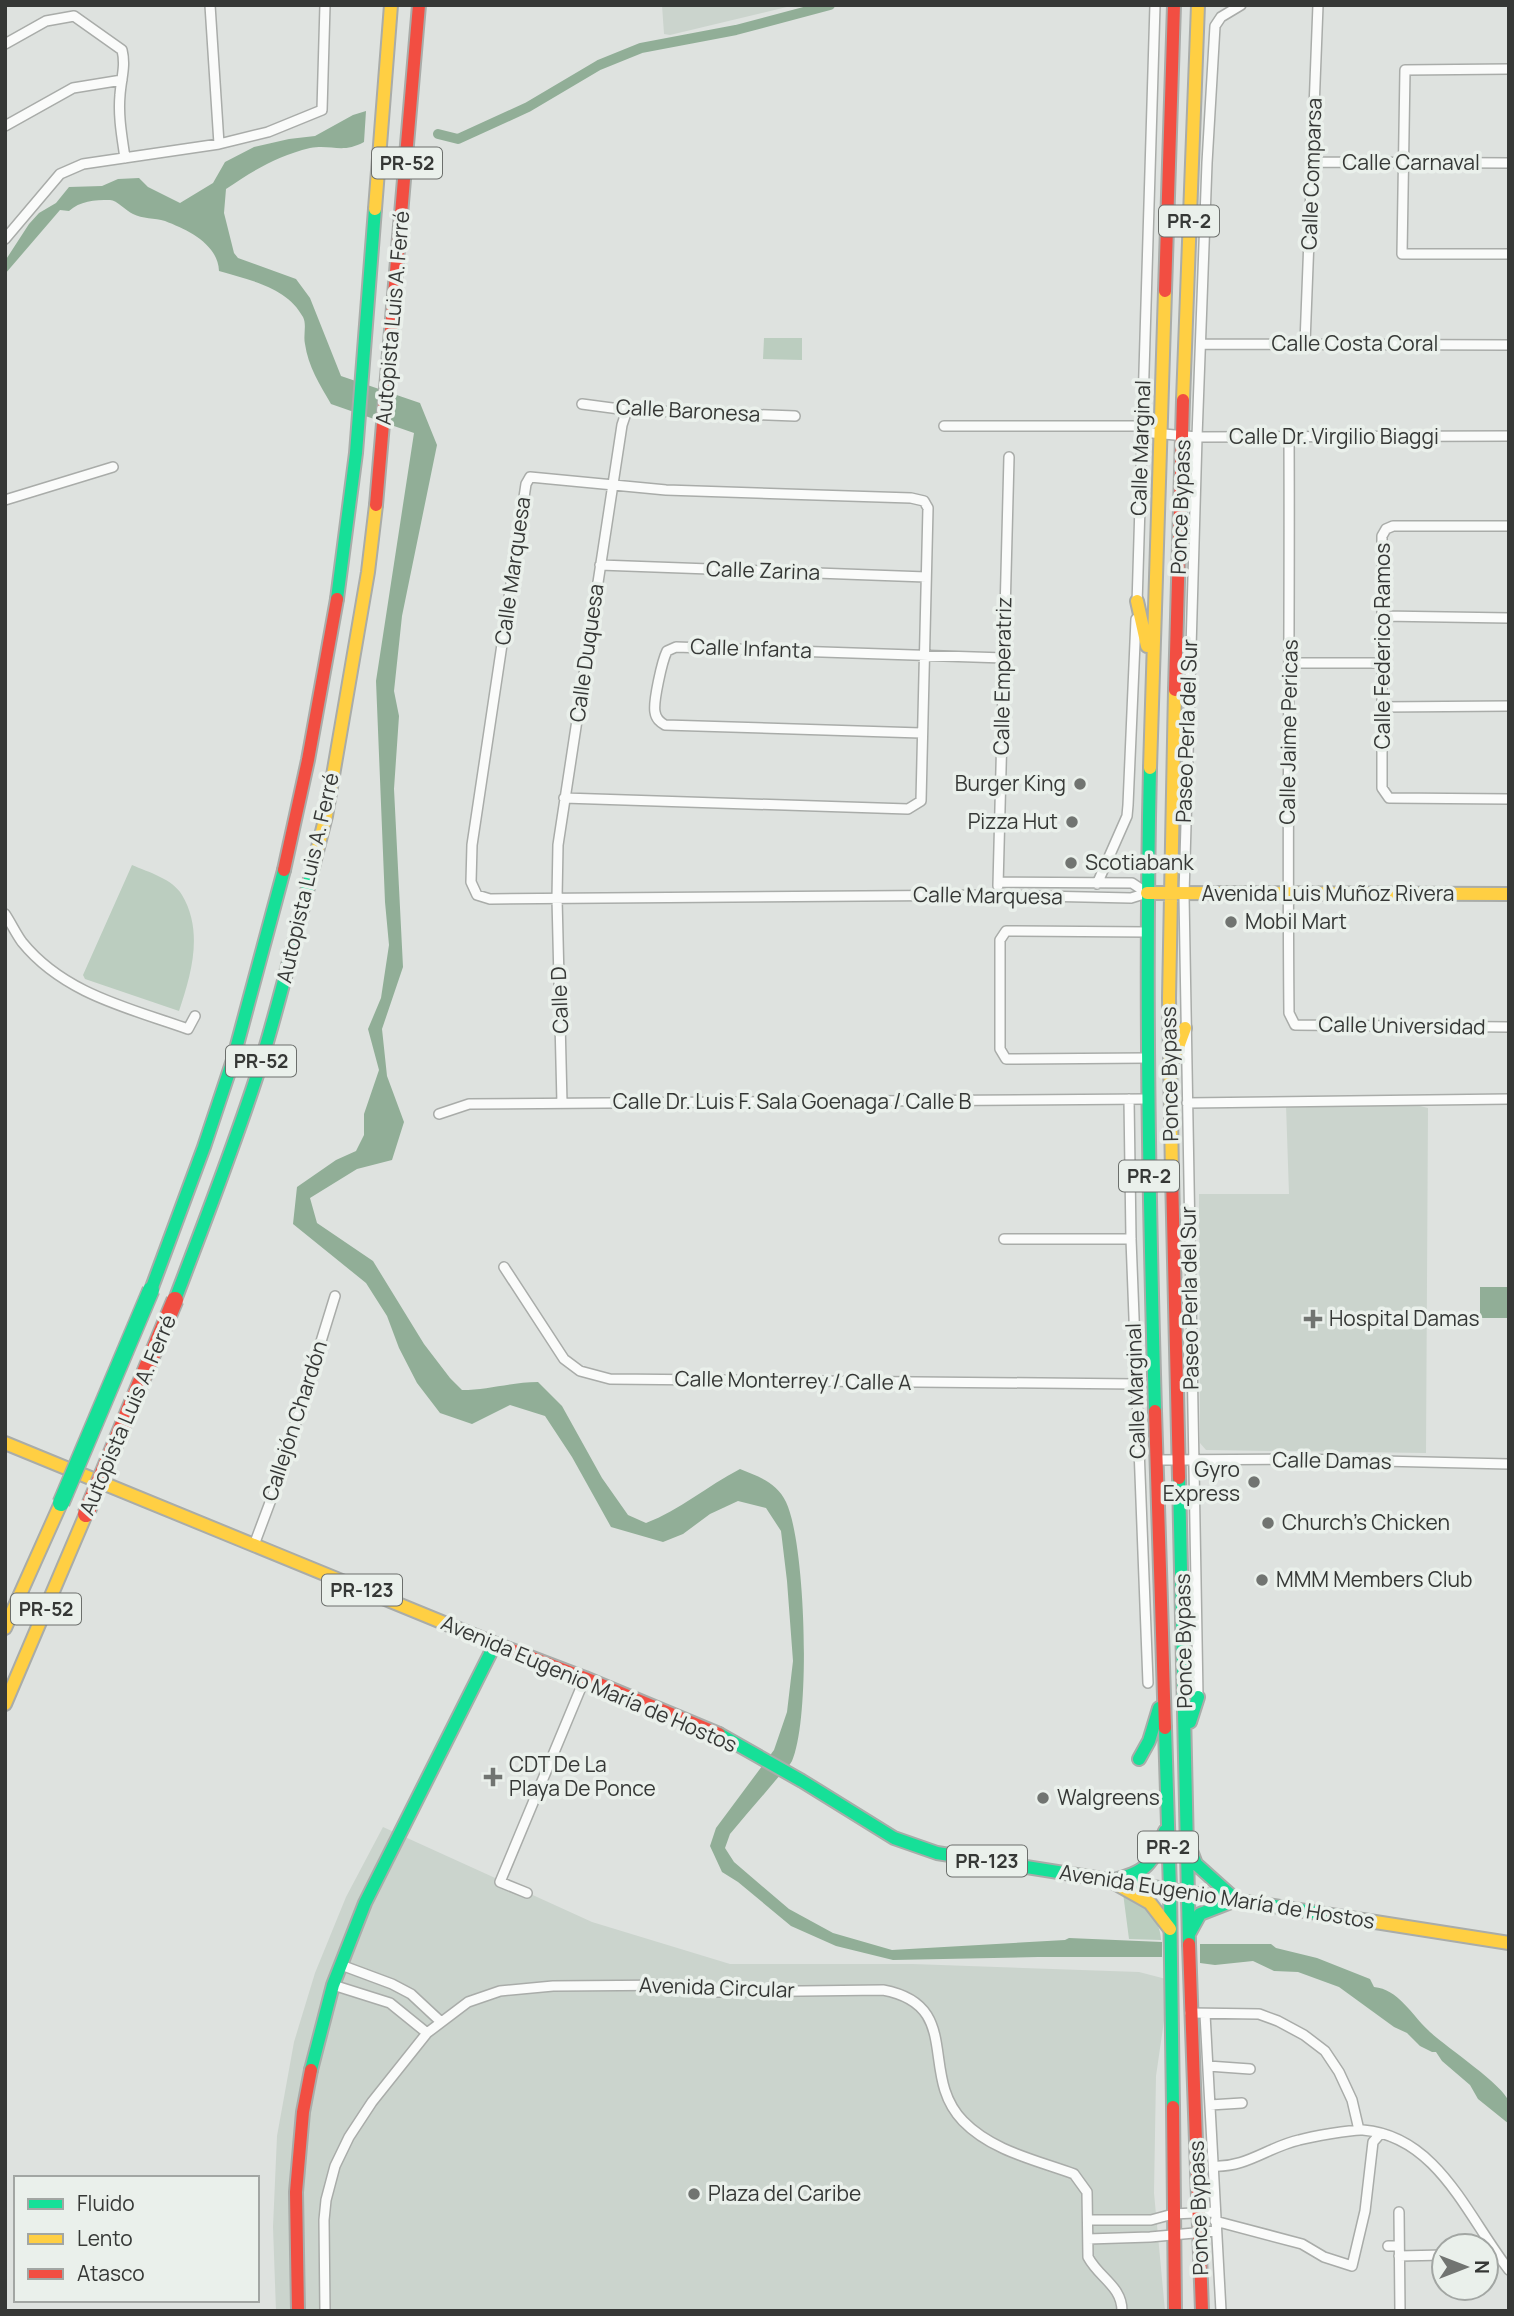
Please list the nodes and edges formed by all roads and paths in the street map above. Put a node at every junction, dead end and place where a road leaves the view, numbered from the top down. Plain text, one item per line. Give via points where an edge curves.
1 (210, 5) edge
2 (325, 5) edge
3 (391, 5) edge
4 (419, 5) edge
5 (1155, 5) edge
6 (1174, 5) edge
7 (1198, 5) edge
8 (1241, 5) edge
9 (1318, 5) edge
10 (5, 44) edge
11 (1509, 69) edge
12 (122, 80) junction
13 (5, 126) edge
14 (219, 144) junction
15 (125, 158) junction
16 (1313, 162) junction
17 (1405, 162) junction
18 (1509, 163) edge
19 (5, 239) edge
20 (1509, 254) edge
21 (1305, 343) junction
22 (1201, 344) junction
23 (1509, 345) edge
24 (582, 404) dead end
25 (627, 410) junction
26 (794, 416) dead end
27 (944, 426) dead end
28 (1142, 429) junction
29 (1160, 434) junction
30 (1289, 436) junction
31 (1509, 436) edge
32 (1190, 437) junction
33 (1009, 457) dead end
34 (113, 467) dead end
35 (612, 486) junction
36 (5, 500) edge
37 (1509, 526) edge
38 (600, 565) junction
39 (926, 577) junction
40 (1137, 601) junction
41 (1382, 616) junction
42 (1509, 618) edge
43 (925, 655) junction
44 (1004, 658) junction
45 (1290, 663) junction
46 (1382, 663) junction
47 (1152, 681) junction
48 (1509, 706) edge
49 (1382, 707) junction
50 (921, 733) junction
51 (564, 799) junction
52 (1509, 799) edge
53 (999, 882) junction
54 (1048, 882) junction
55 (1097, 884) junction
56 (1147, 893) junction
57 (1177, 894) junction
58 (1509, 894) edge
59 (998, 895) junction
60 (1287, 895) junction
61 (1048, 897) junction
62 (557, 898) junction
63 (5, 914) edge
64 (1148, 932) junction
65 (195, 1016) dead end
66 (1295, 1026) joint
67 (1509, 1027) edge
68 (1185, 1028) junction
69 (1147, 1058) junction
70 (1170, 1070) junction
71 (1129, 1099) junction
72 (1147, 1099) junction
73 (1509, 1099) edge
74 (1187, 1102) junction
75 (562, 1103) junction
76 (439, 1114) dead end
77 (1004, 1238) dead end
78 (1131, 1239) junction
79 (504, 1267) dead end
80 (335, 1296) dead end
81 (1136, 1384) junction
82 (5, 1443) edge
83 (1156, 1460) junction
84 (1186, 1460) junction
85 (1509, 1464) edge
86 (254, 1545) junction
87 (6, 1626) edge
88 (495, 1644) junction
89 (585, 1678) junction
90 (1156, 1686) junction
91 (1198, 1697) joint
92 (5, 1704) edge
93 (1186, 1734) junction
94 (1139, 1759) dead end
95 (1167, 1825) junction
96 (1187, 1842) junction
97 (1111, 1881) junction
98 (1170, 1890) junction
99 (527, 1893) dead end
100 (1188, 1893) junction
101 (1236, 1900) junction
102 (1171, 1929) junction
103 (1188, 1936) junction
104 (1509, 1943) edge
105 (341, 1965) junction
106 (333, 1985) junction
107 (1197, 2013) junction
108 (440, 2021) junction
109 (427, 2033) junction
110 (1208, 2066) junction
111 (1250, 2068) dead end
112 (1242, 2103) dead end
113 (1210, 2105) junction
114 (1359, 2130) junction
115 (1380, 2134) junction
116 (1213, 2166) junction
117 (1399, 2212) dead end
118 (1172, 2214) junction
119 (1210, 2215) junction
120 (1088, 2221) junction
121 (1208, 2232) junction
122 (1478, 2232) edge
123 (1173, 2235) junction
124 (1088, 2239) junction
125 (1388, 2246) dead end
126 (1399, 2251) junction
127 (1430, 2254) edge
128 (298, 2311) edge
129 (325, 2311) edge
130 (1122, 2311) edge
131 (1174, 2311) edge
132 (1202, 2311) edge
133 (1221, 2311) edge
134 (1400, 2311) edge

1 - 14 street
2 - 14 street via 322,110 268,132
3 - 87 main road, Autopista Luis A. Ferré / PR-52, bridge via 348,519 319,700 277,901 205,1145 151,1290
4 - 92 main road, Autopista Luis A. Ferré / PR-52, bridge via 382,453 368,572 326,816 279,1001 228,1160 176,1300
5 - 28 street, Calle Marginal
6 - 29 main road, Ponce Bypass / PR-2
7 - 32 main road, Ponce Bypass / PR-2
8 - 22 street via 1215,26
9 - 16 street, Calle Comparsa
10 - 12 street via 46,21 74,16 122,50
11 - 17 street via 1405,70
12 - 13 street via 74,88
12 - 15 street via 120,124
14 - 15 street
15 - 19 street via 83,163 60,174
16 - 17 street, Calle Carnaval
16 - 21 street, Calle Comparsa
17 - 18 street, Calle Carnaval
17 - 20 street via 1402,254
21 - 22 street, Calle Costa Coral
21 - 23 street, Calle Costa Coral
22 - 32 street
24 - 25 street, Calle Baronesa
25 - 26 street, Calle Baronesa
25 - 35 street, Calle Duquesa
27 - 28 street, Calle Dr. Virgilio Biaggi
28 - 29 street, Calle Dr. Virgilio Biaggi
28 - 40 street, Calle Marginal
29 - 32 street, Calle Dr. Virgilio Biaggi
29 - 47 main road, Ponce Bypass / PR-2
30 - 31 street, Calle Dr. Virgilio Biaggi
30 - 32 street, Calle Dr. Virgilio Biaggi
30 - 45 street, Calle Jaime Pericas
32 - 57 main road, Ponce Bypass / PR-2
33 - 44 street, Calle Emperatriz
34 - 36 street
35 - 38 street, Calle Duquesa
35 - 39 street, Calle Marquesa via 924,501 928,508
35 - 62 street, Calle Marquesa via 536,476 526,484 472,845 471,882 477,895 490,899
37 - 41 street, Calle Federico Ramos via 1390,527 1382,533
38 - 39 street, Calle Zarina
38 - 51 street, Calle Duquesa
39 - 43 street, Calle Marquesa
40 - 47 main road
40 - 55 street, Calle Marginal via 1127,816
41 - 42 street
41 - 46 street, Calle Federico Ramos
43 - 44 street, Calle Infanta
43 - 50 street, Calle Marquesa
43 - 50 street, Calle Infanta via 676,647 663,659 654,712 665,725
44 - 53 street, Calle Emperatriz
45 - 46 street
45 - 60 street, Calle Jaime Pericas
46 - 49 street, Calle Federico Ramos
47 - 56 main road, Ponce Bypass / PR-2
48 - 49 street
49 - 52 street, Calle Federico Ramos via 1382,788 1390,799
50 - 51 street, Calle Marquesa via 921,801 908,809
51 - 62 street, Calle Duquesa
53 - 54 street, Calle Marquesa
53 - 59 street, Calle Emperatriz
54 - 55 street, Calle Marquesa
54 - 61 street
55 - 56 street, Calle Marquesa via 1132,883
56 - 57 main road, Avenida Luis Muñoz Rivera
56 - 61 street, Calle Marquesa via 1131,898
56 - 64 main road, Ponce Bypass / PR-2
57 - 60 main road, Avenida Luis Muñoz Rivera
57 - 68 street, Paseo Perla del Sur
57 - 70 main road, Ponce Bypass / PR-2
58 - 60 main road, Avenida Luis Muñoz Rivera
59 - 61 street, Calle Marquesa
59 - 62 street, Calle Marquesa
60 - 66 street, Calle Jaime Pericas via 1289,1013
62 - 75 street, Calle D
63 - 65 street via 22,942 49,969 82,991 188,1029
64 - 69 main road, Ponce Bypass / PR-2
64 - 69 street via 1006,932 1000,940 1000,1049 1006,1059
66 - 67 street, Calle Universidad
68 - 70 main road
68 - 74 street, Paseo Perla del Sur
69 - 72 main road, Ponce Bypass / PR-2
70 - 84 main road, Ponce Bypass / PR-2
71 - 72 street, Calle Dr. Luis F. Sala Goenaga / Calle B
71 - 75 street, Calle Dr. Luis F. Sala Goenaga / Calle B
71 - 78 street, Calle Marginal
72 - 83 main road, Ponce Bypass / PR-2
73 - 74 street
74 - 84 street, Paseo Perla del Sur
75 - 76 street, Calle Dr. Luis F. Sala Goenaga / Calle B via 469,1104
77 - 78 street
78 - 81 street, Calle Marginal
79 - 81 street, Calle Monterrey / Calle A via 564,1359 580,1371 610,1379
80 - 86 street, Callejón Chardón
81 - 90 street, Calle Marginal
82 - 86 main road, Avenida Eugenio María de Hostos / PR-123
83 - 84 street, Calle Damas
83 - 90 main road, Ponce Bypass / PR-2
84 - 85 street, Calle Damas
84 - 91 street, Paseo Perla del Sur
84 - 93 main road, Ponce Bypass / PR-2
86 - 88 main road, Avenida Eugenio María de Hostos / PR-123
88 - 89 main road, Avenida Eugenio María de Hostos / PR-123
88 - 105 main road via 365,1903
89 - 97 main road, Avenida Eugenio María de Hostos / PR-123 via 719,1734 894,1838 937,1853
89 - 99 street via 499,1882
90 - 94 main road via 1152,1737
90 - 95 main road, Ponce Bypass / PR-2
91 - 93 main road
93 - 96 main road, Ponce Bypass / PR-2
95 - 97 main road via 1152,1864 1137,1875
95 - 98 main road, Ponce Bypass / PR-2
96 - 100 main road, Ponce Bypass / PR-2
96 - 101 main road via 1196,1864
97 - 98 main road, Avenida Eugenio María de Hostos / PR-123
97 - 102 main road via 1150,1903
98 - 100 main road, Avenida Eugenio María de Hostos / PR-123
98 - 102 main road, Ponce Bypass / PR-2
100 - 101 main road, Avenida Eugenio María de Hostos / PR-123
100 - 103 main road, Ponce Bypass / PR-2
101 - 103 main road via 1200,1914
101 - 104 main road, Avenida Eugenio María de Hostos / PR-123
102 - 118 main road, Ponce Bypass / PR-2
103 - 107 main road, Ponce Bypass / PR-2
105 - 106 main road
105 - 108 street via 411,1994
106 - 109 street via 390,2003
106 - 128 main road via 303,2112 296,2192
107 - 110 street
107 - 114 street via 1259,2014 1315,2043 1339,2072
107 - 119 main road, Ponce Bypass / PR-2
108 - 109 street, Avenida Circular
108 - 120 street, Avenida Circular via 468,2002 500,1991 553,1986 686,1984 717,1992 897,1993 916,2002 933,2024 948,2102 962,2120 1003,2149 1074,2174 1087,2192
109 - 129 street, Avenida Circular via 372,2102 335,2166 324,2220
110 - 111 street
110 - 113 street
112 - 113 street
113 - 116 street
114 - 115 street
114 - 116 street via 1301,2139 1239,2165
115 - 119 street via 1373,2142 1352,2266 1302,2244
115 - 122 street via 1398,2139 1429,2160
116 - 119 street
117 - 126 street
118 - 119 street
118 - 120 street via 1152,2220
118 - 123 main road, Ponce Bypass / PR-2
119 - 121 main road, Ponce Bypass / PR-2
120 - 124 street, Avenida Circular
121 - 123 street
121 - 132 main road, Ponce Bypass / PR-2
121 - 133 street
123 - 124 street
123 - 131 main road, Ponce Bypass / PR-2
124 - 130 street, Avenida Circular via 1088,2258 1118,2292
125 - 126 street
126 - 127 street
126 - 134 street

